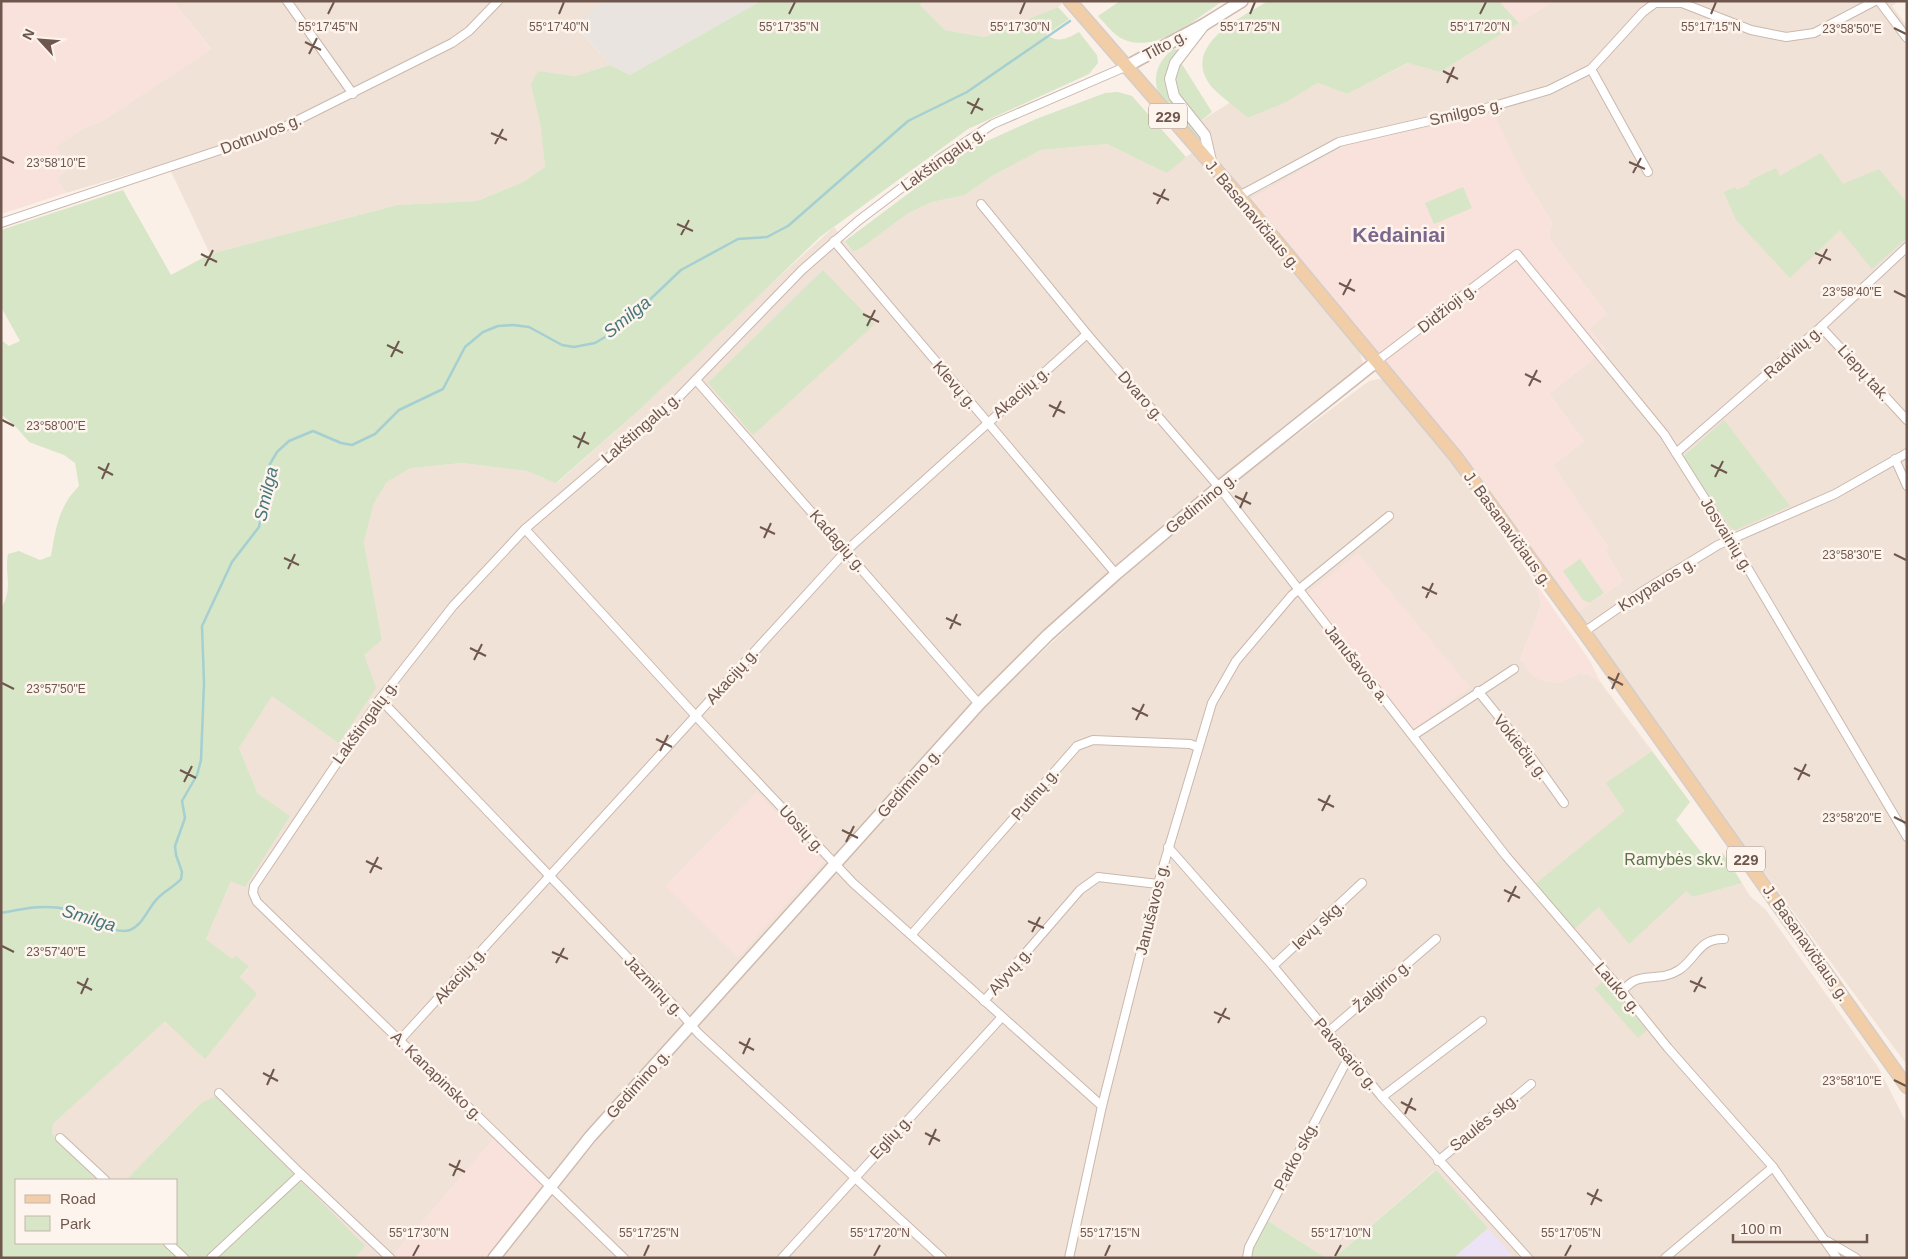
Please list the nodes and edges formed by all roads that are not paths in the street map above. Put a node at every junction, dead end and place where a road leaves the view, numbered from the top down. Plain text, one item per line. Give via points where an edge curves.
1 (287, 1) edge
2 (498, 1) edge
3 (1070, 1) edge
4 (1242, 1) edge
5 (1875, 1) edge
6 (1879, 1) edge
7 (1205, 24) junction
8 (1907, 38) edge
9 (1125, 67) junction
10 (1591, 69) junction
11 (353, 94) junction
12 (1212, 165) junction
13 (1648, 172) dead end
14 (1239, 196) junction
15 (981, 204) dead end
16 (1, 223) edge
17 (834, 241) junction
18 (1907, 247) edge
19 (1518, 254) joint
20 (1821, 327) junction
21 (1087, 334) junction
22 (1377, 361) junction
23 (696, 380) junction
24 (1907, 420) edge
25 (987, 422) junction
26 (1676, 453) junction
27 (1907, 454) edge
28 (1895, 459) junction
29 (1907, 486) edge
30 (1219, 487) junction
31 (1390, 516) dead end
32 (524, 529) junction
33 (1731, 540) junction
34 (846, 550) junction
35 (1116, 574) junction
36 (1299, 590) junction
37 (1584, 632) junction
38 (1514, 668) dead end
39 (1478, 691) junction
40 (380, 699) junction
41 (979, 704) junction
42 (696, 715) junction
43 (1414, 736) junction
44 (1198, 746) junction
45 (1564, 803) dead end
46 (1907, 837) edge
47 (1168, 847) junction
48 (835, 865) junction
49 (550, 877) junction
50 (1362, 883) dead end
51 (1158, 884) junction
52 (253, 893) joint
53 (912, 934) junction
54 (1436, 939) dead end
55 (1724, 939) dead end
56 (1273, 966) junction
57 (1622, 991) junction
58 (984, 1001) junction
59 (1001, 1018) junction
60 (1482, 1021) dead end
61 (691, 1025) junction
62 (1328, 1032) junction
63 (400, 1040) junction
64 (1351, 1058) junction
65 (1531, 1084) dead end
66 (1907, 1087) edge
67 (219, 1093) dead end
68 (1382, 1098) junction
69 (1102, 1106) junction
70 (60, 1138) dead end
71 (1438, 1161) junction
72 (1773, 1167) junction
73 (301, 1174) junction
74 (854, 1177) junction
75 (104, 1179) edge
76 (551, 1187) junction
77 (1823, 1239) junction
78 (169, 1244) edge
79 (184, 1258) edge
80 (211, 1258) edge
81 (390, 1258) edge
82 (494, 1258) edge
83 (624, 1258) edge
84 (782, 1258) edge
85 (942, 1258) edge
86 (1069, 1258) edge
87 (1247, 1258) edge
88 (1528, 1258) edge
89 (1664, 1258) edge
90 (1837, 1258) edge
91 (1856, 1258) edge

1 - 11 street
2 - 11 street, Dotnuvos g. via 452,44
3 - 9 main road, J. Basanavičiaus g. / 229
4 - 7 main road, Tilto g.
5 - 10 street, Smilgos g. via 1814,33 1786,37 1746,29 1682,3 1656,3 1643,12
6 - 8 street
7 - 9 main road, Tilto g.
7 - 12 street, Tilto g. via 1175,63 1170,79 1174,96 1205,135
9 - 12 main road, J. Basanavičiaus g. / 229
9 - 17 street, Lakštingalų g. via 992,124 941,158
10 - 13 street
10 - 14 street, Smilgos g. via 1532,96 1339,142
11 - 16 street, Dotnuvos g. via 274,132
12 - 14 main road, J. Basanavičiaus g. / 229
14 - 22 main road, J. Basanavičiaus g. / 229
15 - 21 street, Dvaro g.
17 - 23 street, Lakštingalų g.
17 - 25 street, Klevų g.
18 - 20 street, Radvilų g.
19 - 22 street, Didžioji g.
19 - 26 street, Josvainių g.
20 - 24 street, Liepų tak.
20 - 26 street, Radvilų g.
21 - 25 street, Akacijų g.
21 - 30 street, Dvaro g.
22 - 30 main road, Gedimino g.
22 - 37 main road, J. Basanavičiaus g. / 229 via 1456,456
23 - 32 street, Lakštingalų g.
23 - 34 street, Kadagių g.
25 - 34 street, Akacijų g.
25 - 35 street, Klevų g.
26 - 33 street, Josvainių g.
27 - 28 street, Knypavos g.
28 - 29 street
28 - 33 street, Knypavos g. via 1835,494
30 - 35 main road, Gedimino g.
30 - 36 street, Dvaro g.
31 - 36 street
32 - 40 street, Lakštingalų g. via 453,606
32 - 42 street, Uosių g.
33 - 37 street, Knypavos g. via 1648,588
33 - 46 street, Josvainių g.
34 - 41 street, Kadagių g.
34 - 42 street, Akacijų g.
35 - 41 main road, Gedimino g. via 1048,635
36 - 43 street, Janušavos a.
36 - 44 street, Janušavos g. via 1255,636 1222,682
37 - 66 main road, J. Basanavičiaus g. / 229
38 - 39 street
39 - 43 street
39 - 45 street, Vokiečių g.
40 - 49 street, Jazminų g.
40 - 52 street, Lakštingalų g. via 310,800 254,886
41 - 48 main road, Gedimino g.
42 - 48 street, Uosių g.
42 - 49 street, Akacijų g.
43 - 57 street, Lauko g. via 1506,856
44 - 47 street, Janušavos g.
44 - 53 street, Putinų g. via 1093,740 1077,746
47 - 51 street, Janušavos g.
47 - 56 street, Pavasario g.
48 - 53 street, Uosių g.
48 - 61 main road, Gedimino g.
49 - 61 street, Jazminų g.
49 - 63 street, Akacijų g.
50 - 56 street, Ievų skg.
51 - 58 street, Alyvų g. via 1098,877 1080,890
51 - 69 street, Janušavos g.
52 - 63 street, A. Kanapinsko g. via 257,902
53 - 58 street, Uosių g.
54 - 62 street, Žalgirio g.
55 - 57 street via 1703,944 1680,970 1665,977 1638,979
56 - 62 street, Pavasario g.
57 - 72 street, Lauko g.
58 - 59 street, Uosių g.
59 - 69 street, Uosių g.
59 - 74 street, Eglių g.
60 - 68 street
61 - 74 street, Jazminų g.
61 - 76 main road, Gedimino g. via 590,1137
62 - 64 street, Pavasario g.
63 - 76 street, A. Kanapinsko g.
64 - 68 street, Pavasario g.
64 - 87 street, Parko skg. via 1248,1247
65 - 71 street, Saulės skg.
67 - 73 street
68 - 71 street, Pavasario g.
69 - 86 street, Janušavos g.
70 - 75 street
71 - 88 street, Pavasario g.
72 - 77 street, Lauko g.
72 - 89 street
73 - 80 street
73 - 81 street
74 - 84 street, Eglių g.
74 - 85 street, Jazminų g.
76 - 82 main road, Gedimino g.
76 - 83 street, A. Kanapinsko g.
77 - 90 street, Lauko g.
77 - 91 street, Lauko g.
78 - 79 street

